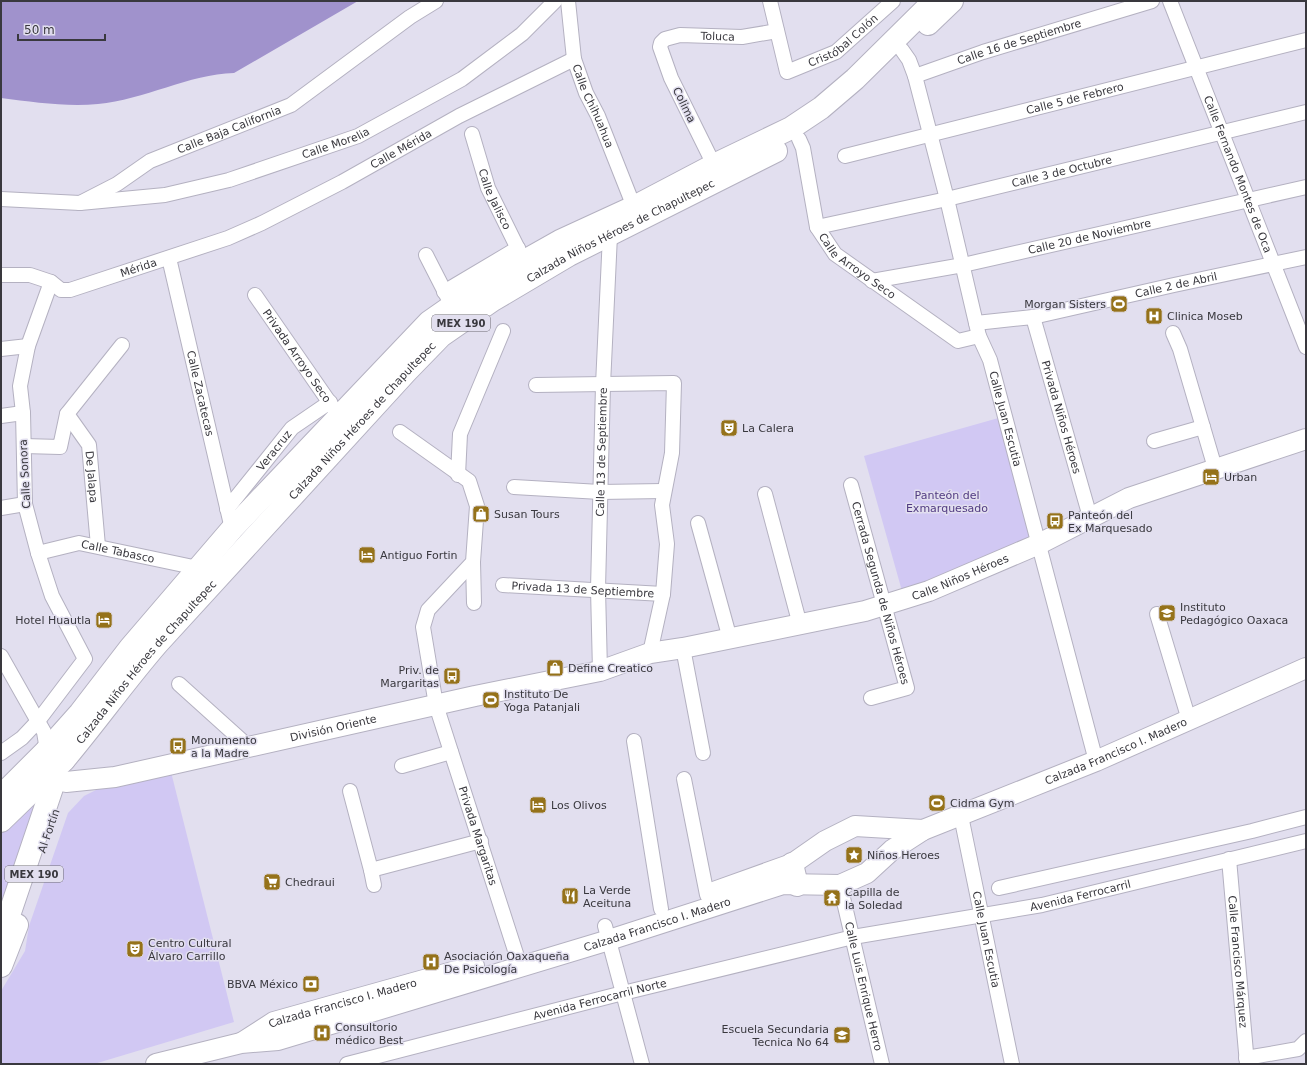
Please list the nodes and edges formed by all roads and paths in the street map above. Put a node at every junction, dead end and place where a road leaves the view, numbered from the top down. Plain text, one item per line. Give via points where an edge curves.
1 (436, 1) edge
2 (555, 1) edge
3 (568, 1) edge
4 (770, 1) edge
5 (893, 1) edge
6 (934, 1) edge
7 (952, 1) edge
8 (1152, 1) edge
9 (1170, 1) edge
10 (776, 31) junction
11 (1306, 40) edge
12 (661, 43) joint
13 (902, 50) junction
14 (574, 59) junction
15 (1196, 66) junction
16 (915, 76) junction
17 (1306, 112) edge
18 (1221, 133) junction
19 (472, 134) dead end
20 (930, 136) junction
21 (799, 140) junction
22 (845, 156) dead end
23 (714, 165) junction
24 (1306, 187) edge
25 (1, 199) edge
26 (947, 199) junction
27 (1249, 201) junction
28 (80, 203) junction
29 (634, 207) junction
30 (817, 227) junction
31 (610, 235) junction
32 (228, 238) joint
33 (426, 255) dead end
34 (521, 255) junction
35 (169, 258) junction
36 (1306, 258) edge
37 (963, 265) junction
38 (1273, 266) junction
39 (1, 275) edge
40 (872, 281) junction
41 (51, 282) junction
42 (255, 295) dead end
43 (448, 299) junction
44 (1033, 317) junction
45 (1302, 328) edge
46 (977, 329) junction
47 (503, 331) dead end
48 (1173, 332) dead end
49 (122, 345) dead end
50 (28, 346) junction
51 (1306, 347) edge
52 (1, 349) edge
53 (536, 385) dead end
54 (603, 385) junction
55 (334, 409) junction
56 (23, 413) junction
57 (67, 414) junction
58 (1, 416) edge
59 (1203, 427) junction
60 (400, 432) dead end
61 (1306, 438) edge
62 (1154, 441) dead end
63 (24, 446) junction
64 (1216, 468) junction
65 (458, 475) junction
66 (851, 485) dead end
67 (514, 487) dead end
68 (663, 490) junction
69 (600, 492) junction
70 (765, 494) dead end
71 (25, 504) junction
72 (1, 508) edge
73 (1090, 517) junction
74 (230, 519) junction
75 (698, 523) dead end
76 (1039, 544) junction
77 (98, 546) junction
78 (38, 553) junction
79 (473, 562) junction
80 (198, 568) junction
81 (503, 585) dead end
82 (598, 589) junction
83 (663, 594) junction
84 (474, 603) dead end
85 (886, 605) junction
86 (1156, 614) dead end
87 (800, 625) junction
88 (730, 639) junction
89 (683, 648) junction
90 (650, 653) junction
91 (1, 656) edge
92 (1306, 668) edge
93 (600, 671) junction
94 (179, 684) dead end
95 (871, 698) dead end
96 (436, 704) junction
97 (1189, 720) junction
98 (634, 741) dead end
99 (250, 748) junction
100 (53, 751) junction
101 (451, 752) junction
102 (1, 753) edge
103 (703, 753) dead end
104 (1096, 761) junction
105 (402, 766) dead end
106 (684, 779) dead end
107 (350, 791) dead end
108 (1, 796) edge
109 (961, 816) junction
110 (1306, 817) edge
111 (1, 821) edge
112 (924, 830) junction
113 (481, 841) junction
114 (1306, 841) edge
115 (1229, 858) junction
116 (792, 864) junction
117 (371, 870) junction
118 (374, 885) dead end
119 (797, 885) junction
120 (840, 885) junction
121 (999, 888) dead end
122 (707, 895) junction
123 (661, 909) junction
124 (980, 914) junction
125 (607, 933) junction
126 (853, 937) junction
127 (1, 939) edge
128 (518, 961) junction
129 (1, 966) edge
130 (624, 993) junction
131 (1306, 1041) edge
132 (1247, 1061) edge
133 (156, 1064) edge
134 (347, 1064) edge
135 (642, 1064) edge
136 (882, 1064) edge
137 (1012, 1064) edge

1 - 28 street, Calle Baja California via 410,17 291,105 150,162 117,184
2 - 28 street, Calle Morelia via 522,34 462,79 358,136 230,180 165,195
3 - 14 street, Calle Chihuahua
4 - 10 street
5 - 10 street, Cristóbal Colón via 836,52 787,72
6 - 23 main road, Calzada Niños Héroes de Chapultepec / MEX 190 via 855,79 821,108 791,128
7 - 13 main road, Calzada Niños Héroes de Chapultepec / MEX 190
8 - 16 street, Calle 16 de Septiembre via 983,52
9 - 15 street, Calle Fernando Montes de Oca
10 - 12 street, Toluca via 742,37 680,35 665,39
11 - 15 street, Calle 5 de Febrero
12 - 23 street, Colima via 660,48 671,78
13 - 16 street
13 - 21 main road, Calzada Niños Héroes de Chapultepec / MEX 190 via 828,118
14 - 29 street, Calle Chihuahua
14 - 32 street, Calle Mérida via 459,116 342,182
15 - 18 street, Calle Fernando Montes de Oca
15 - 20 street, Calle 5 de Febrero
16 - 20 street, Calle Juan Escutia
17 - 18 street, Calle 3 de Octubre
18 - 26 street, Calle 3 de Octubre
18 - 27 street, Calle Fernando Montes de Oca
19 - 34 street, Calle Jalisco via 488,188
20 - 22 street, Calle 5 de Febrero
20 - 26 street, Calle Juan Escutia
21 - 30 street, Calle Arroyo Seco via 803,148
21 - 31 main road, Calzada Niños Héroes de Chapultepec / MEX 190
23 - 29 main road, Calzada Niños Héroes de Chapultepec / MEX 190
24 - 27 street, Calle 20 de Noviembre
25 - 28 street
26 - 30 street, Calle 3 de Octubre
26 - 37 street, Calle Juan Escutia
27 - 37 street, Calle 20 de Noviembre
27 - 38 street, Calle Fernando Montes de Oca
29 - 34 main road, Calzada Niños Héroes de Chapultepec / MEX 190 via 560,241
30 - 40 street, Calle Arroyo Seco via 835,254
31 - 54 street, Calle 13 de Septiembre
31 - 100 main road, Calzada Niños Héroes de Chapultepec / MEX 190 via 569,255 493,300 442,336 158,643 95,724
32 - 35 street, Mérida
33 - 43 street
34 - 43 main road, Calzada Niños Héroes de Chapultepec / MEX 190 via 482,285
35 - 41 street, Mérida via 70,290 61,290
35 - 74 street, Calle Zacatecas
36 - 38 street, Calle 2 de Abril
37 - 40 street, Calle 20 de Noviembre
37 - 46 street, Calle Juan Escutia
38 - 44 street, Calle 2 de Abril
38 - 45 street, Calle Fernando Montes de Oca
39 - 41 street, Mérida via 30,275
40 - 46 street, Calle Arroyo Seco via 958,341
41 - 50 street, Calle Sonora
42 - 55 street, Privada Arroyo Seco
43 - 55 main road, Calzada Niños Héroes de Chapultepec / MEX 190 via 429,322
44 - 46 street, Calle 2 de Abril
44 - 73 street, Privada Niños Héroes
45 - 51 street, Calle Fernando Montes de Oca
46 - 76 street, Calle Juan Escutia via 990,360
47 - 65 street via 460,434
48 - 59 street
49 - 57 street
50 - 52 street
50 - 56 street, Calle Sonora via 20,386
53 - 54 street
54 - 68 street via 674,383 672,453
54 - 69 street, Calle 13 de Septiembre
55 - 74 main road, Calzada Niños Héroes de Chapultepec / MEX 190
56 - 58 street
56 - 63 street, Calle Sonora
57 - 63 street via 60,447
57 - 77 street, De Jalapa via 89,445
59 - 62 street
59 - 64 street
60 - 65 street
61 - 64 main road, Calle Niños Héroes
63 - 71 street, Calle Sonora
64 - 73 main road, Calle Niños Héroes via 1129,498
65 - 79 street via 469,481 477,506
66 - 85 street, Cerrada Segunda de Niños Héroes
67 - 69 street
68 - 69 street
68 - 83 street via 662,505 667,544
69 - 82 street, Calle 13 de Septiembre
70 - 87 street
71 - 72 street
71 - 78 street, Calle Sonora
73 - 76 main road, Calle Niños Héroes
74 - 80 main road, Calzada Niños Héroes de Chapultepec / MEX 190
75 - 88 street
76 - 85 main road, Calle Niños Héroes via 929,591
76 - 104 street, Calle Juan Escutia
77 - 78 street, Calle Tabasco via 79,543
77 - 80 street, Calle Tabasco
78 - 100 street, Calle Sonora via 52,596 85,659
79 - 84 street
79 - 96 street, Privada Margaritas via 428,610 423,627
80 - 100 main road, Calzada Niños Héroes de Chapultepec / MEX 190 via 130,648
81 - 82 street, Privada 13 de Septiembre
82 - 83 street, Privada 13 de Septiembre
82 - 93 street, Calle 13 de Septiembre
83 - 90 street
85 - 87 main road, Calle Niños Héroes
85 - 95 street, Cerrada Segunda de Niños Héroes via 907,688
86 - 97 street
87 - 88 main road, Calle Niños Héroes
88 - 89 main road, Calle Niños Héroes
89 - 90 main road, Calle Niños Héroes
89 - 103 street
90 - 93 main road, Calle Niños Héroes
91 - 100 street
92 - 97 main road, Calzada Francisco I. Madero
93 - 96 main road, División Oriente
94 - 99 street
96 - 99 main road, División Oriente
96 - 101 street, Privada Margaritas
97 - 104 main road, Calzada Francisco I. Madero
98 - 123 street
99 - 100 main road, División Oriente via 115,777
100 - 102 street via 22,738
100 - 108 main road, MEX 190
100 - 111 main road, MEX 190
100 - 127 main road, Al Fortín / MEX 190 via 55,776 52,789
100 - 129 main road, Al Fortín / MEX 190 via 9,949
101 - 105 street
101 - 113 street, Privada Margaritas
104 - 109 main road, Calzada Francisco I. Madero
106 - 122 street
107 - 117 street
109 - 112 main road, Calzada Francisco I. Madero
109 - 124 street, Calle Juan Escutia
110 - 121 street
112 - 116 main road, Calzada Francisco I. Madero via 855,826 825,840
112 - 120 main road, Calzada Francisco I. Madero via 892,850 867,873
113 - 117 street
113 - 128 street, Privada Margaritas
114 - 115 street, Avenida Ferrocarril
115 - 124 street, Avenida Ferrocarril via 1042,905
115 - 132 street, Calle Francisco Márquez
116 - 119 main road
116 - 122 main road, Calzada Francisco I. Madero
117 - 118 street
119 - 120 main road, Calzada Francisco I. Madero
119 - 125 main road, Calzada Francisco I. Madero via 783,884
120 - 126 street, Calle Luis Enrique Herro
122 - 123 main road, Calzada Francisco I. Madero
123 - 125 main road, Calzada Francisco I. Madero
124 - 126 street, Avenida Ferrocarril
124 - 137 street, Calle Juan Escutia
125 - 128 main road, Calzada Francisco I. Madero
125 - 130 street
126 - 130 street, Avenida Ferrocarril Norte
126 - 136 street, Calle Luis Enrique Herro
128 - 133 main road, Calzada Francisco I. Madero via 274,1022 241,1043
130 - 134 street, Avenida Ferrocarril Norte
130 - 135 street
131 - 132 street via 1298,1049

